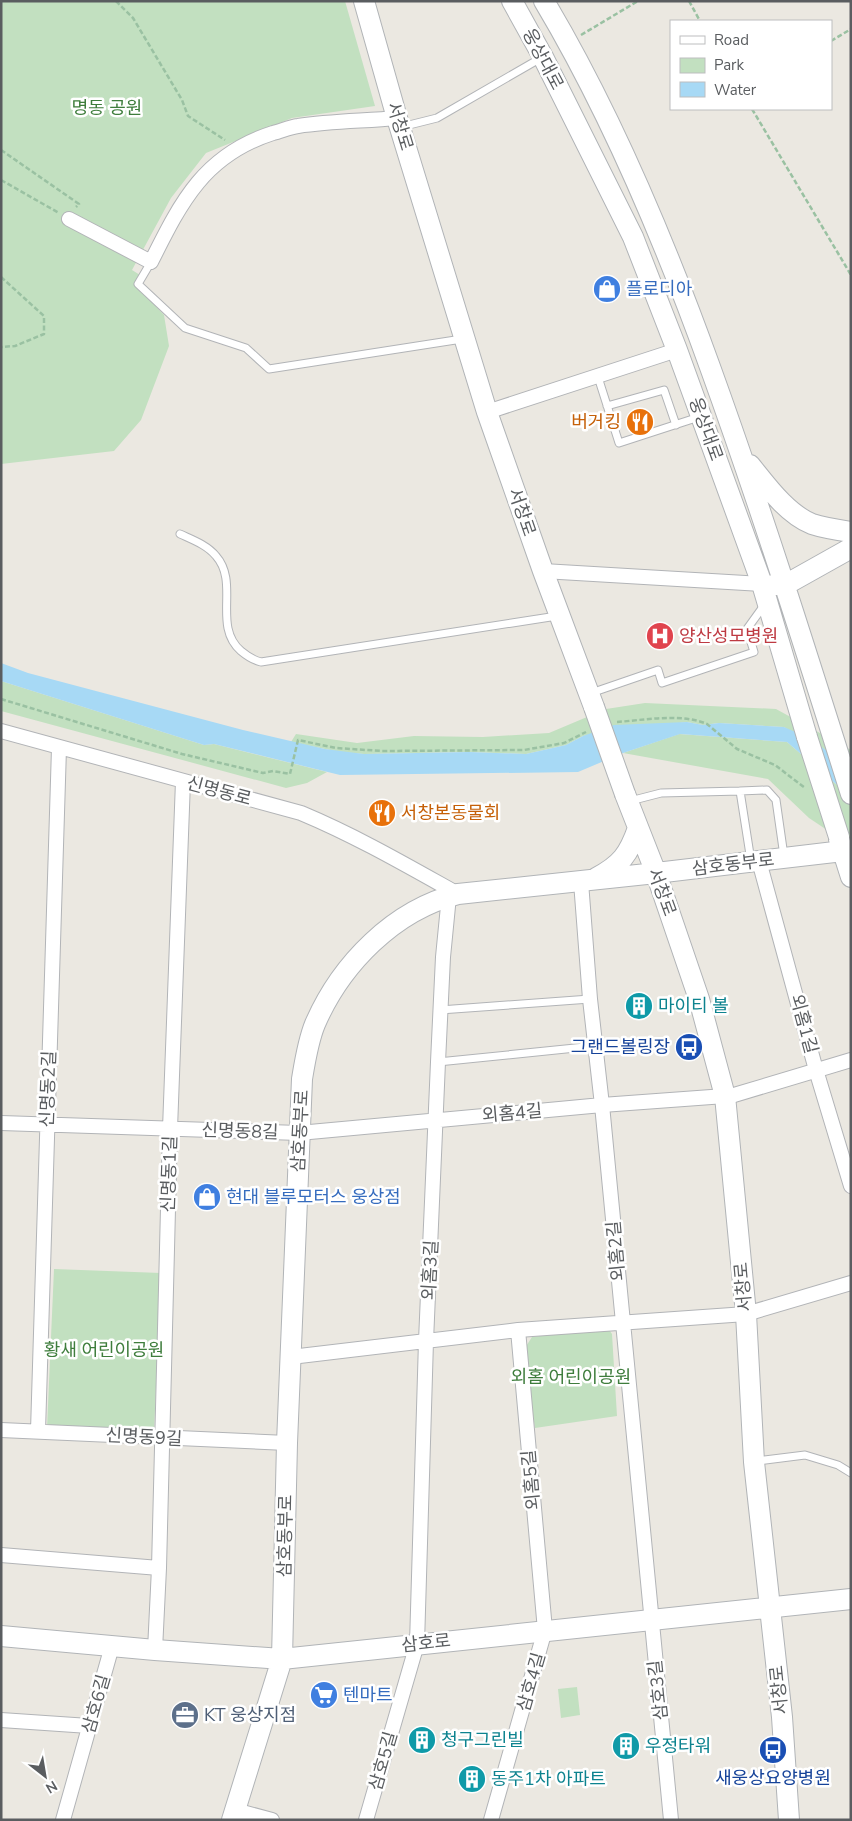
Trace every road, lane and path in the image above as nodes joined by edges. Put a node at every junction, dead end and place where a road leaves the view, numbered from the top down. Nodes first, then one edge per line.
1 (116, 1) edge
2 (364, 1) edge
3 (512, 1) edge
4 (544, 1) edge
5 (638, 1) edge
6 (688, 1) edge
7 (699, 20) edge
8 (851, 29) edge
9 (832, 41) edge
10 (568, 42) junction
11 (543, 57) junction
12 (753, 110) edge
13 (399, 123) junction
14 (238, 148) junction
15 (1, 150) edge
16 (1, 180) edge
17 (69, 219) junction
18 (151, 262) junction
19 (851, 275) edge
20 (1, 277) edge
21 (465, 338) junction
22 (1, 347) edge
23 (677, 350) junction
24 (598, 377) junction
25 (607, 406) junction
26 (487, 412) junction
27 (702, 416) junction
28 (676, 425) junction
29 (742, 456) junction
30 (851, 532) edge
31 (180, 534) dead end
32 (851, 548) edge
33 (543, 571) junction
34 (785, 585) junction
35 (764, 593) junction
36 (560, 616) junction
37 (1, 699) edge
38 (592, 700) junction
39 (615, 722) dead end
40 (1, 731) edge
41 (589, 731) dead end
42 (59, 748) junction
43 (183, 781) junction
44 (740, 791) junction
45 (812, 792) dead end
46 (851, 794) edge
47 (626, 798) junction
48 (638, 828) junction
49 (841, 844) junction
50 (784, 858) junction
51 (755, 861) junction
52 (656, 874) junction
53 (427, 876) junction
54 (851, 877) edge
55 (585, 881) junction
56 (453, 895) junction
57 (428, 904) junction
58 (590, 999) junction
59 (440, 1010) junction
60 (595, 1046) junction
61 (851, 1060) edge
62 (438, 1062) junction
63 (816, 1070) junction
64 (725, 1096) junction
65 (602, 1105) junction
66 (437, 1120) junction
67 (1, 1123) edge
68 (47, 1125) junction
69 (170, 1129) junction
70 (299, 1133) junction
71 (851, 1186) edge
72 (851, 1283) edge
73 (746, 1314) junction
74 (623, 1321) junction
75 (518, 1330) junction
76 (426, 1341) junction
77 (291, 1357) junction
78 (1, 1430) edge
79 (38, 1431) junction
80 (161, 1437) junction
81 (286, 1444) junction
82 (754, 1462) junction
83 (851, 1473) edge
84 (1, 1555) edge
85 (159, 1568) junction
86 (851, 1599) edge
87 (770, 1608) junction
88 (651, 1620) junction
89 (545, 1630) junction
90 (1, 1636) edge
91 (417, 1644) junction
92 (112, 1646) junction
93 (155, 1650) junction
94 (282, 1659) junction
95 (2, 1724) edge
96 (89, 1726) junction
97 (234, 1815) edge
98 (63, 1820) edge
99 (272, 1820) edge
100 (366, 1820) edge
101 (491, 1820) edge
102 (671, 1820) edge
103 (789, 1820) edge

1 - 14 path
2 - 13 street, 서창로
3 - 11 street, 웅상대로
4 - 10 street, 웅상대로
5 - 10 path
6 - 7 path
8 - 9 path
10 - 29 street, 웅상대로
11 - 13 lane
11 - 23 street, 웅상대로
12 - 19 path
13 - 14 street
13 - 21 street, 서창로
14 - 18 street
15 - 17 path
16 - 17 path
17 - 18 street
18 - 21 lane
20 - 22 path
21 - 26 street, 서창로
23 - 24 street
23 - 27 street, 웅상대로
24 - 25 lane
24 - 26 street
25 - 28 lane
25 - 28 lane
26 - 33 street, 서창로
27 - 28 lane
27 - 35 street, 웅상대로
29 - 30 street
29 - 34 street, 웅상대로
31 - 36 lane
32 - 34 street
33 - 35 street
33 - 36 street, 서창로
34 - 35 street
34 - 46 street, 웅상대로
35 - 38 lane
35 - 49 street, 웅상대로, bridge
36 - 38 street, 서창로
37 - 41 path
38 - 47 street, 서창로, bridge
39 - 45 path
40 - 42 street, 신명동로
42 - 43 street, 신명동로
42 - 68 street, 신명동2길
43 - 53 street, 신명동로
43 - 69 street, 신명동1길
44 - 47 lane
44 - 50 lane
44 - 51 lane
47 - 48 street, 서창로
48 - 52 street, 서창로
48 - 55 street
49 - 50 street, 삼호동부로
49 - 54 street, 웅상대로
50 - 51 street, 삼호동부로
51 - 52 street, 삼호동부로
51 - 63 street, 외홈1길
52 - 55 street, 삼호동부로
52 - 64 street, 서창로
53 - 56 street, 신명동로
53 - 57 street
55 - 56 street, 삼호동부로
55 - 58 street, 외홈2길
56 - 57 street, 삼호동부로
56 - 59 street, 외홈3길
57 - 70 street, 삼호동부로
58 - 59 lane
58 - 60 street, 외홈2길
59 - 62 street, 외홈3길
60 - 62 lane
60 - 65 street, 외홈2길
61 - 63 street, 외홈4길
62 - 66 street, 외홈3길
63 - 64 street, 외홈4길
63 - 71 street, 외홈1길
64 - 65 street, 외홈4길
64 - 73 street, 서창로
65 - 66 street, 외홈4길
65 - 74 street, 외홈2길
66 - 70 street, 외홈4길
66 - 76 street, 외홈3길
67 - 68 street, 신명동8길
68 - 69 street, 신명동8길
68 - 79 street, 신명동2길
69 - 70 street, 신명동8길
69 - 80 street, 신명동1길
70 - 77 street, 삼호동부로
72 - 73 street
73 - 74 street
73 - 82 street, 서창로
74 - 75 street
74 - 88 street, 외홈2길
75 - 76 street
75 - 89 street, 외홈5길
76 - 77 street
76 - 91 street, 외홈3길
77 - 81 street, 삼호동부로
78 - 79 street, 신명동9길
79 - 80 street, 신명동9길
80 - 81 street, 신명동9길
80 - 85 street, 신명동1길
81 - 94 street, 삼호동부로
82 - 83 lane
82 - 87 street, 서창로
84 - 85 street
85 - 93 street, 신명동1길
86 - 87 street, 삼호로
87 - 88 street, 삼호로
87 - 103 street, 서창로
88 - 89 street, 삼호로
88 - 102 street, 삼호3길
89 - 91 street, 삼호로
89 - 101 street, 삼호4길
90 - 92 street, 삼호로
91 - 94 street, 삼호로
91 - 100 street, 삼호5길
92 - 93 street, 삼호로
92 - 96 street, 삼호6길
93 - 94 street, 삼호로
94 - 97 street, 삼호동부로
95 - 96 street
96 - 98 street, 삼호6길
97 - 99 street

